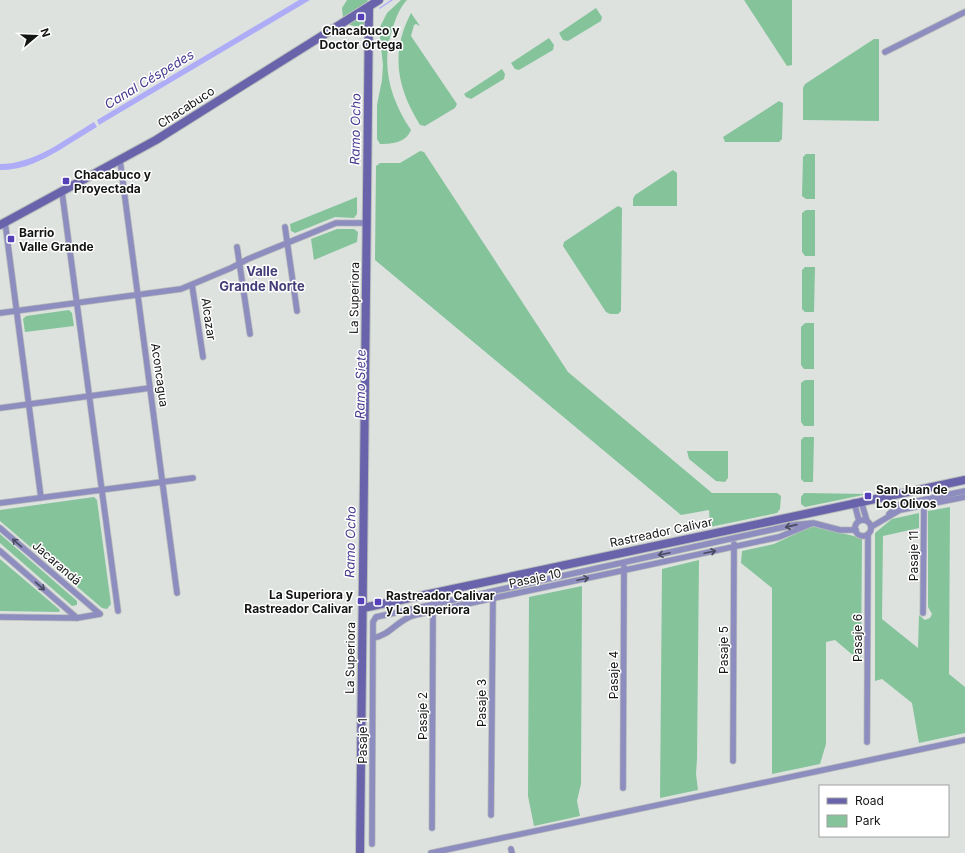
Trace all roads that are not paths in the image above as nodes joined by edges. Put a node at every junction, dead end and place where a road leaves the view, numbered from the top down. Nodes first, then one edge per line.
1 (379, 0) edge
2 (369, 7) junction
3 (965, 12) edge
4 (886, 52) dead end
5 (120, 160) junction
6 (62, 192) junction
7 (367, 223) junction
8 (2, 224) edge
9 (285, 228) dead end
10 (288, 243) junction
11 (237, 247) dead end
12 (240, 264) junction
13 (192, 284) junction
14 (138, 295) junction
15 (77, 303) junction
16 (17, 311) junction
17 (297, 311) dead end
18 (0, 313) edge
19 (250, 334) dead end
20 (203, 357) dead end
21 (150, 388) junction
22 (89, 396) junction
23 (29, 404) junction
24 (0, 408) edge
25 (193, 478) dead end
26 (965, 480) edge
27 (162, 482) junction
28 (101, 490) junction
29 (965, 491) edge
30 (965, 497) edge
31 (41, 498) junction
32 (858, 502) junction
33 (924, 502) junction
34 (0, 503) edge
35 (859, 521) junction
36 (867, 521) junction
37 (813, 523) junction
38 (871, 527) junction
39 (0, 528) edge
40 (856, 530) junction
41 (868, 534) junction
42 (734, 539) junction
43 (734, 547) junction
44 (0, 551) edge
45 (624, 562) junction
46 (624, 570) junction
47 (493, 591) junction
48 (177, 593) dead end
49 (493, 598) junction
50 (433, 604) junction
51 (363, 608) junction
52 (118, 611) dead end
53 (433, 611) junction
54 (923, 613) dead end
55 (0, 617) edge
56 (77, 618) junction
57 (373, 638) junction
58 (965, 740) edge
59 (867, 742) dead end
60 (733, 761) dead end
61 (623, 788) dead end
62 (491, 815) dead end
63 (432, 828) dead end
64 (372, 844) dead end
65 (360, 853) edge
66 (431, 853) edge

1 - 2 street, Chacabuco
2 - 5 street, Chacabuco
2 - 7 street, La Superiora
3 - 4 street
5 - 6 street, Chacabuco
5 - 14 street, Aconcagua
6 - 8 street, Chacabuco
6 - 15 street
7 - 10 street
7 - 51 street, La Superiora
8 - 16 street
9 - 10 street
10 - 12 street
10 - 17 street
11 - 12 street
12 - 13 street
12 - 19 street
13 - 14 street
13 - 20 street, Alcazar
14 - 15 street
14 - 21 street, Aconcagua
15 - 16 street
15 - 22 street
16 - 18 street
16 - 23 street
21 - 22 street
21 - 27 street, Aconcagua
22 - 23 street
22 - 28 street
23 - 24 street
23 - 31 street
25 - 27 street
26 - 32 street, Rastreador Calivar
27 - 28 street
27 - 48 street, Aconcagua
28 - 31 street
28 - 52 street
29 - 33 street
30 - 33 street
31 - 34 street
32 - 35 street
32 - 36 street
32 - 51 street, Rastreador Calivar
33 - 38 street
33 - 54 street, Pasaje 11
35 - 36 street
35 - 40 street
36 - 38 street
37 - 40 street, Pasaje 10
37 -> 42 street, Pasaje 10
37 - 43 street, Pasaje 10
38 - 41 street
56 -> 39 street, Jacarandá
40 - 41 street
41 - 59 street, Pasaje 6
42 - 43 street, Pasaje 5
42 -> 45 street, Pasaje 10
46 -> 43 street, Pasaje 10
43 - 60 street, Pasaje 5
44 -> 56 street
45 - 46 street, Pasaje 4
45 - 47 street, Pasaje 10
49 -> 46 street, Pasaje 10
46 - 61 street, Pasaje 4
47 - 49 street, Pasaje 3
47 - 50 street, Pasaje 10
49 - 53 street, Pasaje 10
49 - 62 street, Pasaje 3
50 - 53 street, Pasaje 2
50 - 57 street, Pasaje 10
51 - 65 street, La Superiora
53 - 57 street, Pasaje 10
53 - 63 street, Pasaje 2
55 - 56 street
57 - 64 street, Pasaje 1
58 - 66 street

